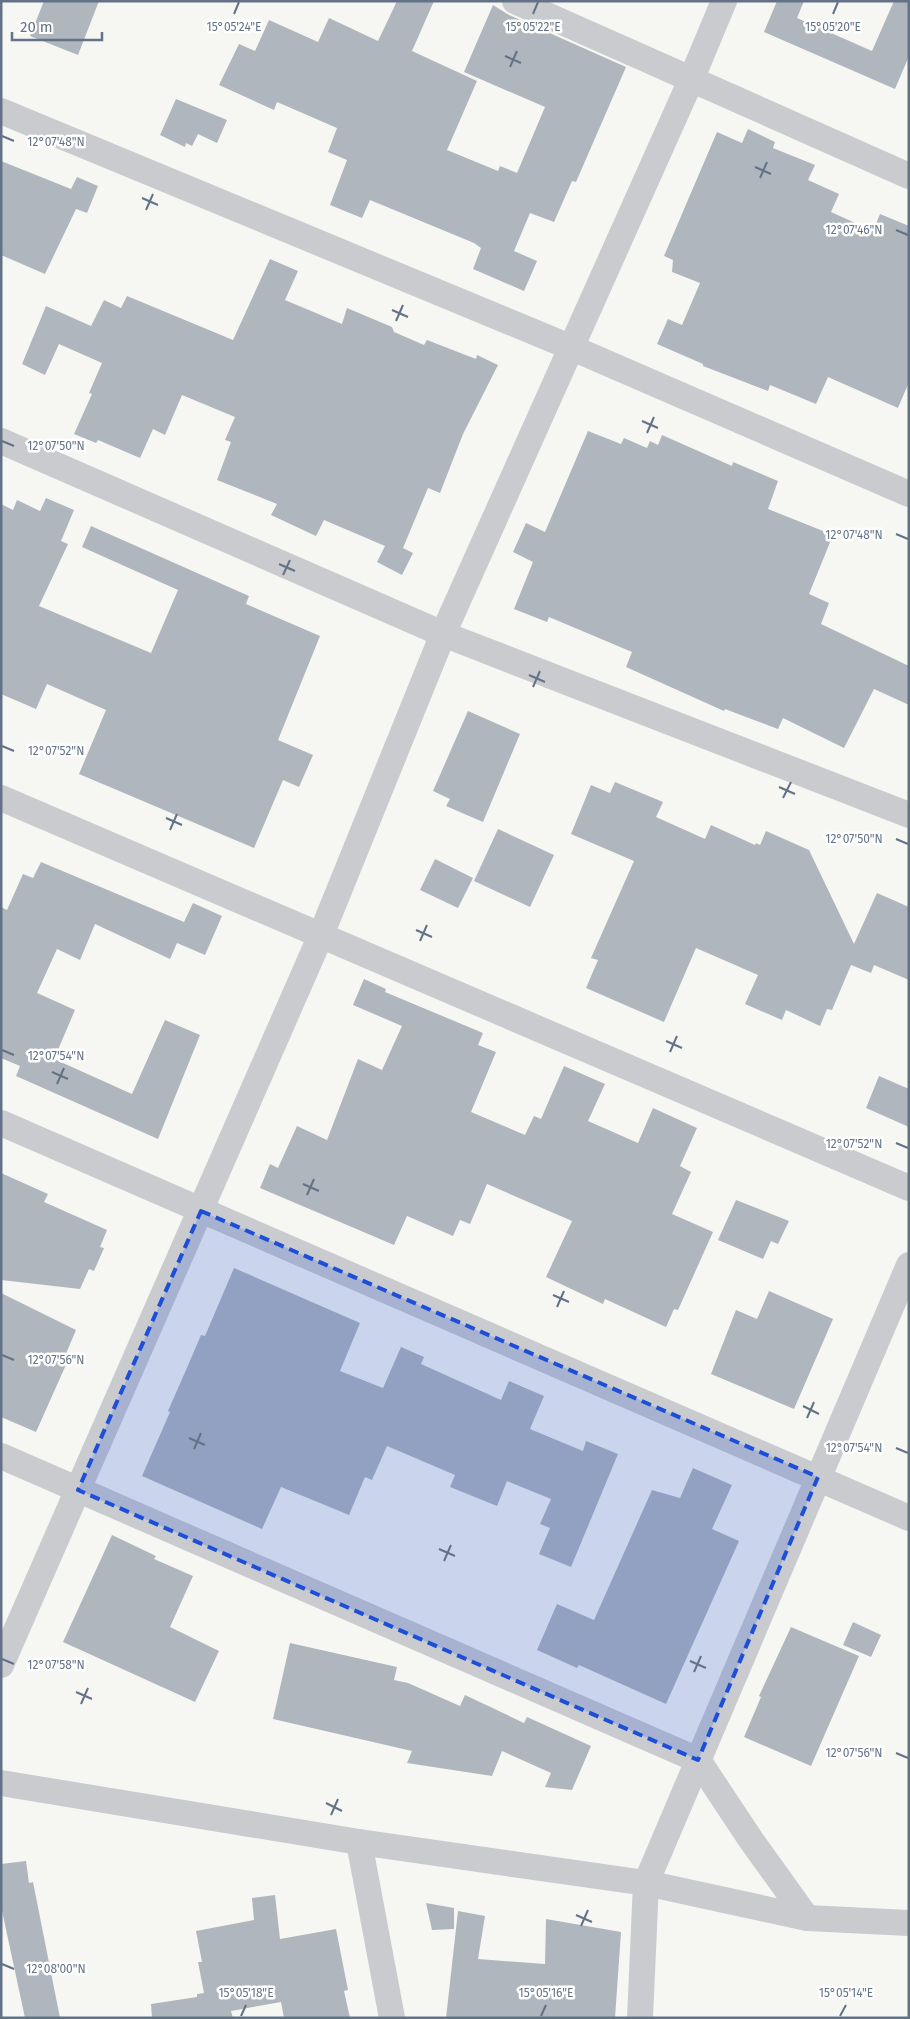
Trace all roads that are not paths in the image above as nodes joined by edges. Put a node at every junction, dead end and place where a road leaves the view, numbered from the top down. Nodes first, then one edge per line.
1 (515, 1) edge
2 (724, 1) edge
3 (691, 80) junction
4 (1, 111) edge
5 (909, 176) edge
6 (570, 347) junction
7 (1, 441) edge
8 (909, 494) edge
9 (442, 634) junction
10 (1, 798) edge
11 (909, 815) edge
12 (321, 935) junction
13 (1, 1123) edge
14 (909, 1188) edge
15 (201, 1211) junction
16 (909, 1265) edge
17 (1, 1456) edge
18 (818, 1478) junction
19 (78, 1490) junction
20 (909, 1499) edge
21 (880, 1505) junction
22 (909, 1518) edge
23 (1, 1665) edge
24 (698, 1760) junction
25 (1, 1783) edge
26 (359, 1842) junction
27 (646, 1883) junction
28 (807, 1918) junction
29 (909, 1923) edge
30 (392, 2018) edge
31 (640, 2018) edge

1 - 3 street
2 - 3 street
3 - 5 street
3 - 6 street
4 - 6 street
6 - 8 street
6 - 9 street
7 - 9 street
9 - 11 street
9 - 12 street
10 - 12 street
12 - 14 street
12 - 15 street
13 - 15 street
15 - 18 street
15 - 19 street
16 - 18 street
17 - 19 street
18 - 21 street
18 - 24 street
19 - 23 street
19 - 24 street
20 - 21 street
21 - 22 street
24 - 27 street
24 - 28 street
25 - 26 street
26 - 27 street
26 - 30 street
27 - 28 street
27 - 31 street
28 - 29 street

